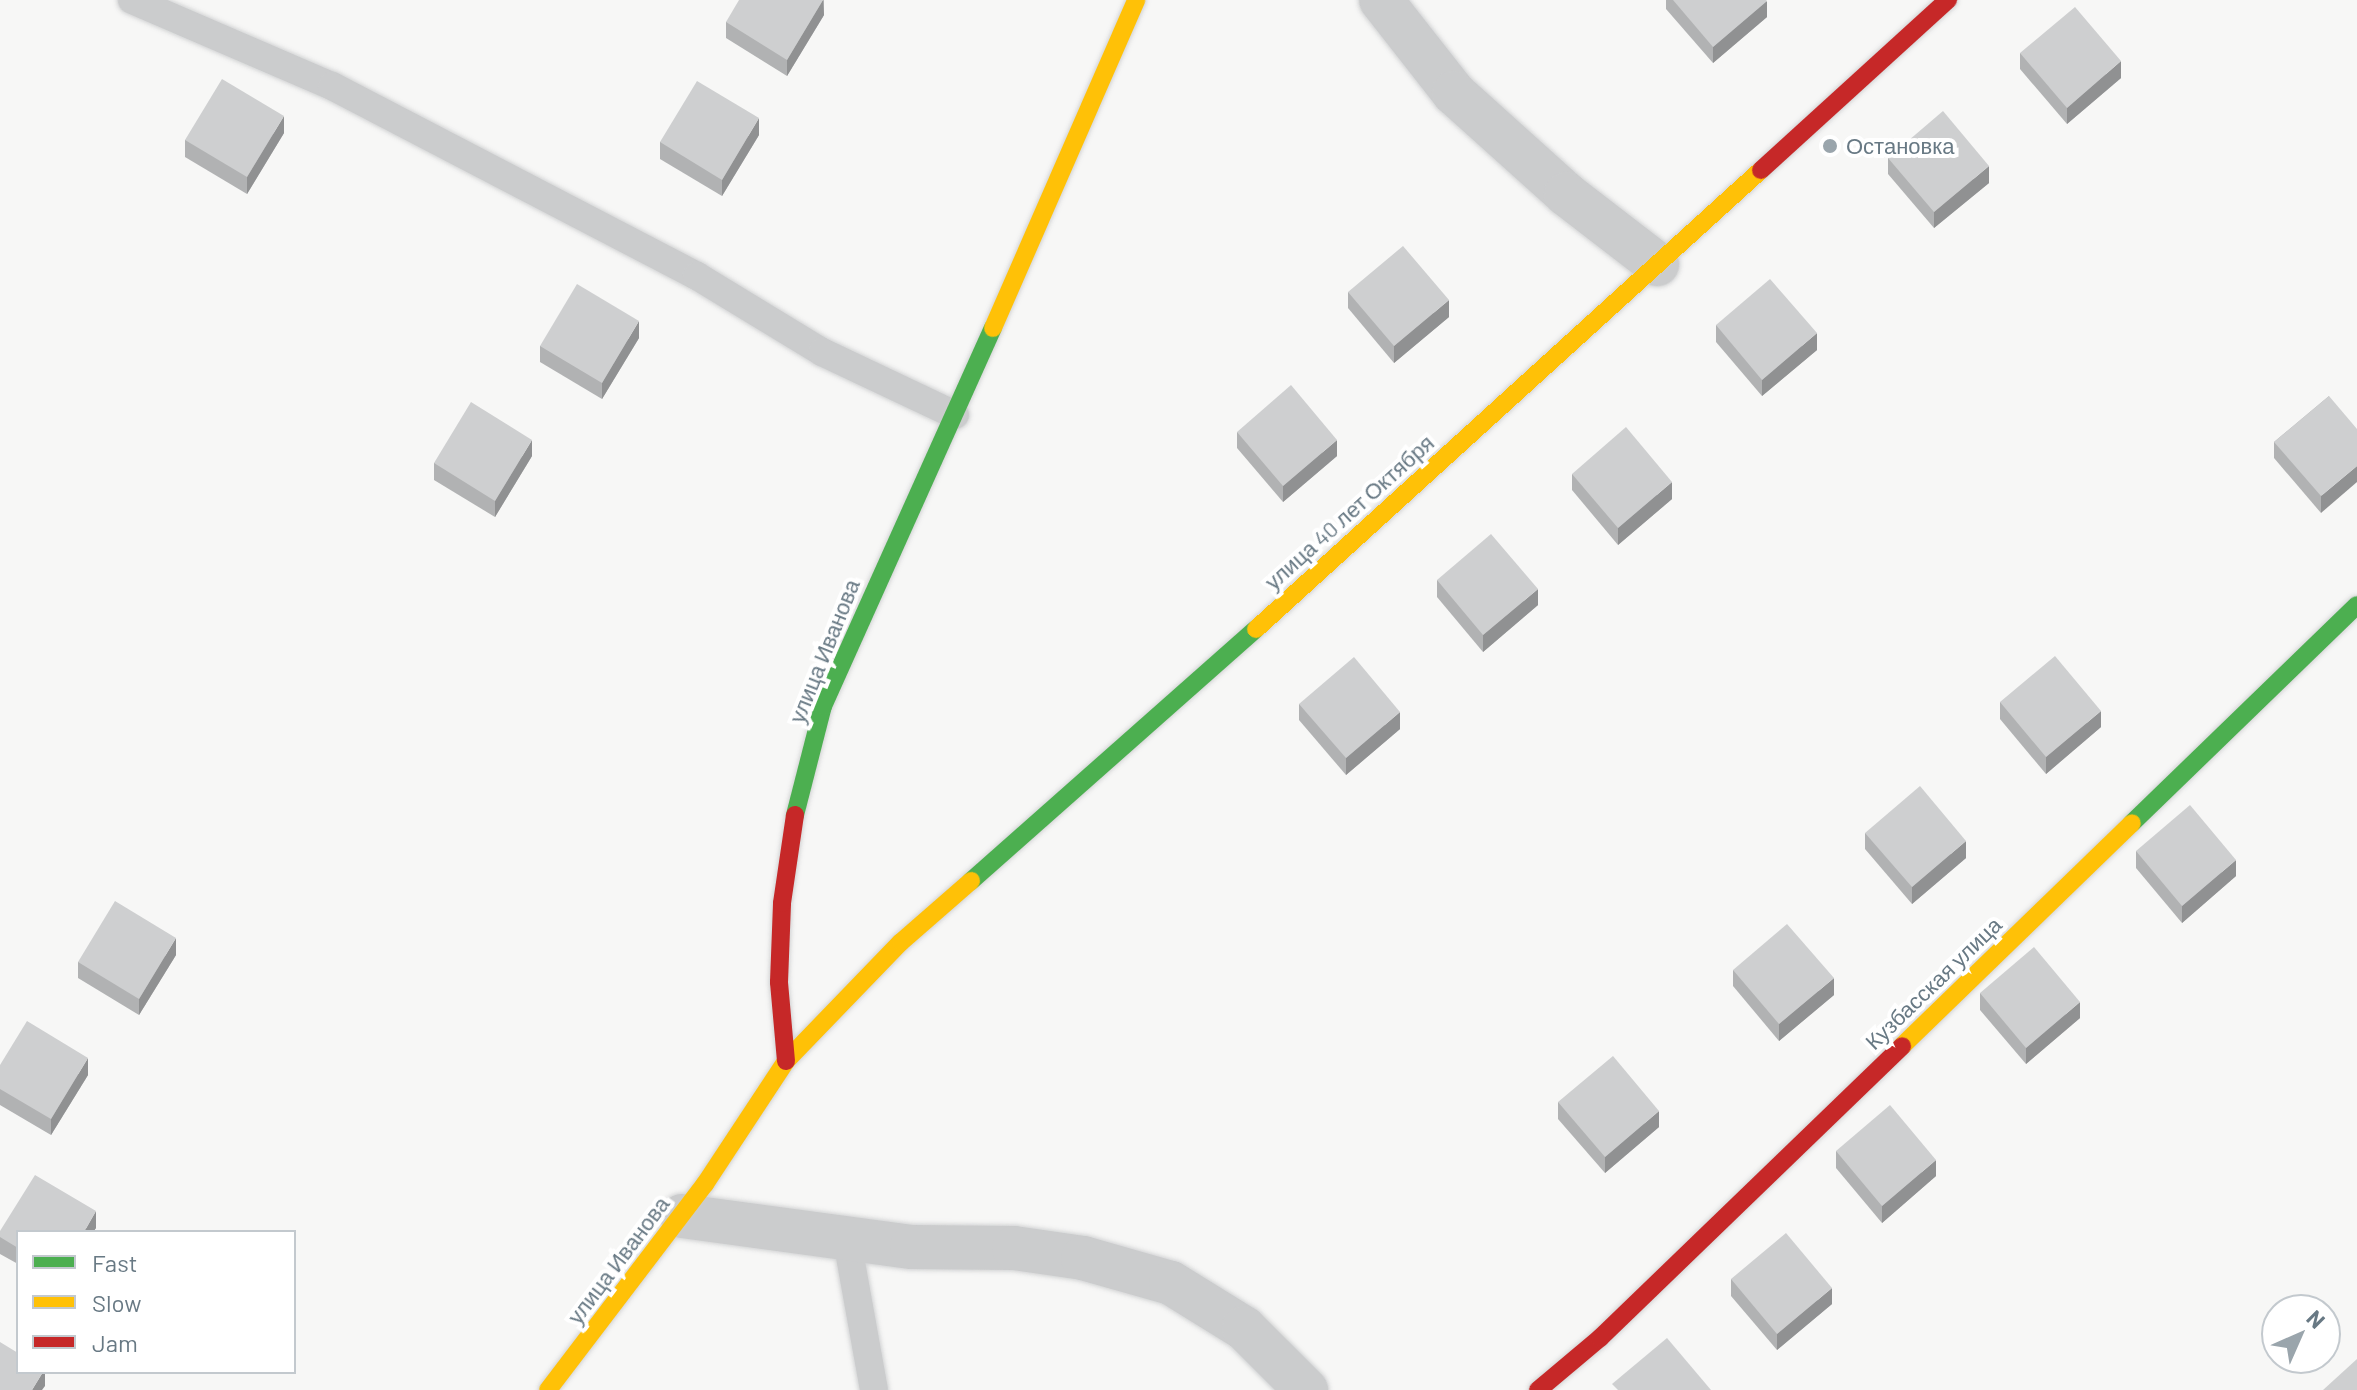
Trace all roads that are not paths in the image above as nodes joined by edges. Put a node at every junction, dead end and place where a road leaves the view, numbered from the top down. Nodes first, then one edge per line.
1 (132, 0) edge
2 (1136, 0) edge
3 (1381, 0) edge
4 (1948, 0) edge
5 (1657, 264) junction
6 (955, 415) junction
7 (2357, 605) edge
8 (786, 1061) junction
9 (682, 1216) junction
10 (847, 1240) junction
11 (548, 1390) edge
12 (874, 1390) edge
13 (1306, 1390) edge
14 (1538, 1390) edge

1 - 6 lane
2 - 6 street, улица Иванова
3 - 5 street
4 - 5 street, улица 40 лет Октября
5 - 8 street, улица 40 лет Октября
6 - 8 street, улица Иванова
7 - 14 street, Кузбасская улица
8 - 9 street, улица Иванова
9 - 10 street
9 - 11 street, улица Иванова
10 - 12 lane
10 - 13 street

